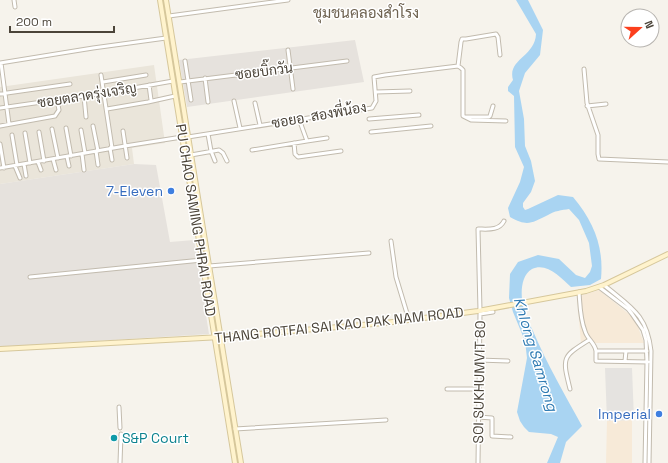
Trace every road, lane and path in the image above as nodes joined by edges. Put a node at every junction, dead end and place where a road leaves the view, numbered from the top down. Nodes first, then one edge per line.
1 (14, 0) edge
2 (160, 0) edge
3 (166, 0) edge
4 (288, 0) edge
5 (15, 7) dead end
6 (169, 16) junction
7 (173, 37) junction
8 (166, 38) junction
9 (288, 50) dead end
10 (500, 55) dead end
11 (185, 61) dead end
12 (347, 61) dead end
13 (0, 63) edge
14 (458, 66) junction
15 (291, 68) junction
16 (584, 69) dead end
17 (101, 75) dead end
18 (146, 75) dead end
19 (205, 78) junction
20 (173, 81) junction
21 (188, 81) junction
22 (103, 82) junction
23 (180, 82) junction
24 (70, 84) dead end
25 (149, 85) junction
26 (293, 89) dead end
27 (410, 91) dead end
28 (376, 92) junction
29 (5, 93) junction
30 (104, 93) junction
31 (0, 94) edge
32 (84, 96) junction
33 (175, 96) junction
34 (58, 100) junction
35 (151, 100) junction
36 (190, 100) dead end
37 (234, 101) dead end
38 (208, 102) dead end
39 (255, 103) dead end
40 (606, 104) dead end
41 (493, 106) dead end
42 (587, 106) junction
43 (6, 107) junction
44 (0, 108) edge
45 (107, 109) junction
46 (419, 115) dead end
47 (86, 117) dead end
48 (465, 117) junction
49 (299, 119) junction
50 (369, 119) dead end
51 (506, 121) dead end
52 (9, 124) junction
53 (260, 125) junction
54 (0, 126) edge
55 (94, 126) dead end
56 (431, 126) dead end
57 (66, 128) dead end
58 (240, 128) junction
59 (52, 129) dead end
60 (81, 130) dead end
61 (122, 131) dead end
62 (39, 132) dead end
63 (371, 132) dead end
64 (25, 133) dead end
65 (208, 134) junction
66 (12, 135) dead end
67 (182, 137) junction
68 (188, 137) junction
69 (327, 138) dead end
70 (307, 141) junction
71 (294, 143) junction
72 (0, 144) edge
73 (125, 146) junction
74 (111, 148) junction
75 (252, 150) dead end
76 (97, 151) junction
77 (210, 151) junction
78 (341, 151) dead end
79 (83, 154) junction
80 (191, 155) junction
81 (69, 156) junction
82 (58, 158) junction
83 (127, 158) dead end
84 (53, 159) junction
85 (112, 160) dead end
86 (44, 161) junction
87 (215, 161) dead end
88 (227, 161) dead end
89 (38, 162) junction
90 (668, 162) edge
91 (30, 163) junction
92 (24, 164) junction
93 (16, 165) junction
94 (98, 165) dead end
95 (69, 166) dead end
96 (2, 168) edge
97 (41, 170) dead end
98 (56, 170) dead end
99 (84, 170) dead end
100 (26, 176) dead end
101 (20, 178) dead end
102 (201, 215) junction
103 (195, 216) junction
104 (504, 221) dead end
105 (391, 241) dead end
106 (369, 254) dead end
107 (668, 254) edge
108 (202, 260) junction
109 (209, 266) junction
110 (30, 277) dead end
111 (604, 285) junction
112 (599, 287) junction
113 (579, 292) junction
114 (627, 306) junction
115 (480, 312) junction
116 (493, 312) dead end
117 (408, 320) junction
118 (645, 329) junction
119 (221, 337) junction
120 (214, 338) junction
121 (589, 340) junction
122 (0, 349) edge
123 (596, 351) junction
124 (626, 351) junction
125 (646, 351) junction
126 (478, 360) junction
127 (508, 361) dead end
128 (625, 361) junction
129 (648, 362) junction
130 (447, 389) dead end
131 (478, 389) junction
132 (570, 389) dead end
133 (119, 407) dead end
134 (478, 417) junction
135 (386, 420) dead end
136 (120, 428) dead end
137 (236, 429) junction
138 (120, 434) dead end
139 (510, 437) dead end
140 (120, 463) edge
141 (235, 463) edge
142 (241, 463) edge
143 (478, 463) edge
144 (645, 463) edge
145 (648, 463) edge

1 - 5 street
2 - 8 main road, PU CHAO SAMING PHRAI ROAD
3 - 6 main road, PU CHAO SAMING PHRAI ROAD
4 - 6 street
6 - 7 main road, PU CHAO SAMING PHRAI ROAD
7 - 8 street
7 - 23 main road, PU CHAO SAMING PHRAI ROAD
8 - 13 street
8 - 20 main road, PU CHAO SAMING PHRAI ROAD
9 - 15 street
10 - 14 street
11 - 21 street
12 - 15 street, ซอยบิ๊กวัน
13 - 29 street
14 - 28 street, ซอยอ. สองพี่น้อง
14 - 48 street
15 - 19 street, ซอยบิ๊กวัน
15 - 26 street
16 - 42 street
17 - 22 street
18 - 22 street
19 - 21 street, ซอยบิ๊กวัน
19 - 38 street
20 - 25 street, ซอยตลาดรุ่งเจริญ
20 - 33 main road, PU CHAO SAMING PHRAI ROAD
21 - 23 street, ซอยบิ๊กวัน
21 - 36 street
22 - 30 street
23 - 68 main road, PU CHAO SAMING PHRAI ROAD
24 - 29 street
25 - 30 street, ซอยตลาดรุ่งเจริญ
25 - 35 street
27 - 28 street
28 - 49 street, ซอยอ. สองพี่น้อง
29 - 31 street
29 - 43 street
30 - 32 street, ซอยตลาดรุ่งเจริญ
30 - 45 street
32 - 34 street, ซอยตลาดรุ่งเจริญ
32 - 47 street
33 - 35 street, ซอยตลาดรุ่งเจริญ
33 - 67 main road, PU CHAO SAMING PHRAI ROAD
34 - 43 street, ซอยตลาดรุ่งเจริญ
34 - 52 street
35 - 45 street, ซอยตลาดรุ่งเจริญ
37 - 58 street
39 - 53 street
40 - 42 street
41 - 48 street
42 - 90 street
43 - 44 street, ซอยตลาดรุ่งเจริญ
43 - 52 street
45 - 74 street
46 - 50 street
48 - 51 street
49 - 53 street, ซอยอ. สองพี่น้อง
49 - 70 street
52 - 54 street
53 - 58 street, ซอยอ. สองพี่น้อง
55 - 76 street
56 - 63 street
57 - 81 street
58 - 65 street, ซอยอ. สองพี่น้อง
59 - 82 street
60 - 79 street
61 - 73 street
62 - 86 street
64 - 91 street
65 - 68 street, ซอยอ. สองพี่น้อง
65 - 77 street
66 - 93 street
67 - 68 main road
67 - 73 street
67 - 103 main road, PU CHAO SAMING PHRAI ROAD
68 - 80 main road, PU CHAO SAMING PHRAI ROAD
69 - 70 street
70 - 71 street
71 - 75 street
71 - 78 street
72 - 96 street
73 - 74 street
73 - 83 street
74 - 76 street
74 - 85 street
76 - 79 street
76 - 94 street
77 - 80 street
77 - 87 street
77 - 88 street
79 - 81 street
79 - 99 street
80 - 102 main road, PU CHAO SAMING PHRAI ROAD
81 - 82 street
81 - 95 street
82 - 84 street
84 - 86 street
84 - 98 street
86 - 89 street
89 - 91 street
89 - 97 street
91 - 92 street
92 - 93 street
92 - 100 street
93 - 96 street
93 - 101 street
102 - 103 street
102 - 109 main road, PU CHAO SAMING PHRAI ROAD
103 - 108 main road, PU CHAO SAMING PHRAI ROAD
104 - 115 street
105 - 117 street
106 - 109 street
107 - 111 main road, THANG ROTFAI SAI KAO PAK NAM ROAD
108 - 110 street
108 - 120 main road, PU CHAO SAMING PHRAI ROAD
109 - 119 main road, PU CHAO SAMING PHRAI ROAD
111 - 112 main road, THANG ROTFAI SAI KAO PAK NAM ROAD
111 - 114 street
112 - 113 main road, THANG ROTFAI SAI KAO PAK NAM ROAD
112 - 114 street
113 - 115 main road, THANG ROTFAI SAI KAO PAK NAM ROAD
113 - 121 street
114 - 118 street
115 - 116 street, SOI SUKHUMVIT 80
115 - 117 main road, THANG ROTFAI SAI KAO PAK NAM ROAD
115 - 126 street, SOI SUKHUMVIT 80
117 - 119 main road, THANG ROTFAI SAI KAO PAK NAM ROAD
118 - 125 street
118 - 129 street
119 - 120 main road, THANG ROTFAI SAI KAO PAK NAM ROAD
119 - 137 main road, PU CHAO SAMING PHRAI ROAD
120 - 122 main road, THANG ROTFAI SAI KAO PAK NAM ROAD
120 - 141 main road, PU CHAO SAMING PHRAI ROAD
121 - 123 street
121 - 132 street
123 - 124 street
123 - 128 street
124 - 125 street
124 - 128 street
125 - 129 street
126 - 127 street
126 - 131 street, SOI SUKHUMVIT 80
128 - 129 street
129 - 144 street
129 - 145 street
130 - 131 street
131 - 134 street, SOI SUKHUMVIT 80
133 - 136 street
134 - 139 street
134 - 143 street, SOI SUKHUMVIT 80
135 - 137 street
137 - 142 main road, PU CHAO SAMING PHRAI ROAD
138 - 140 street

